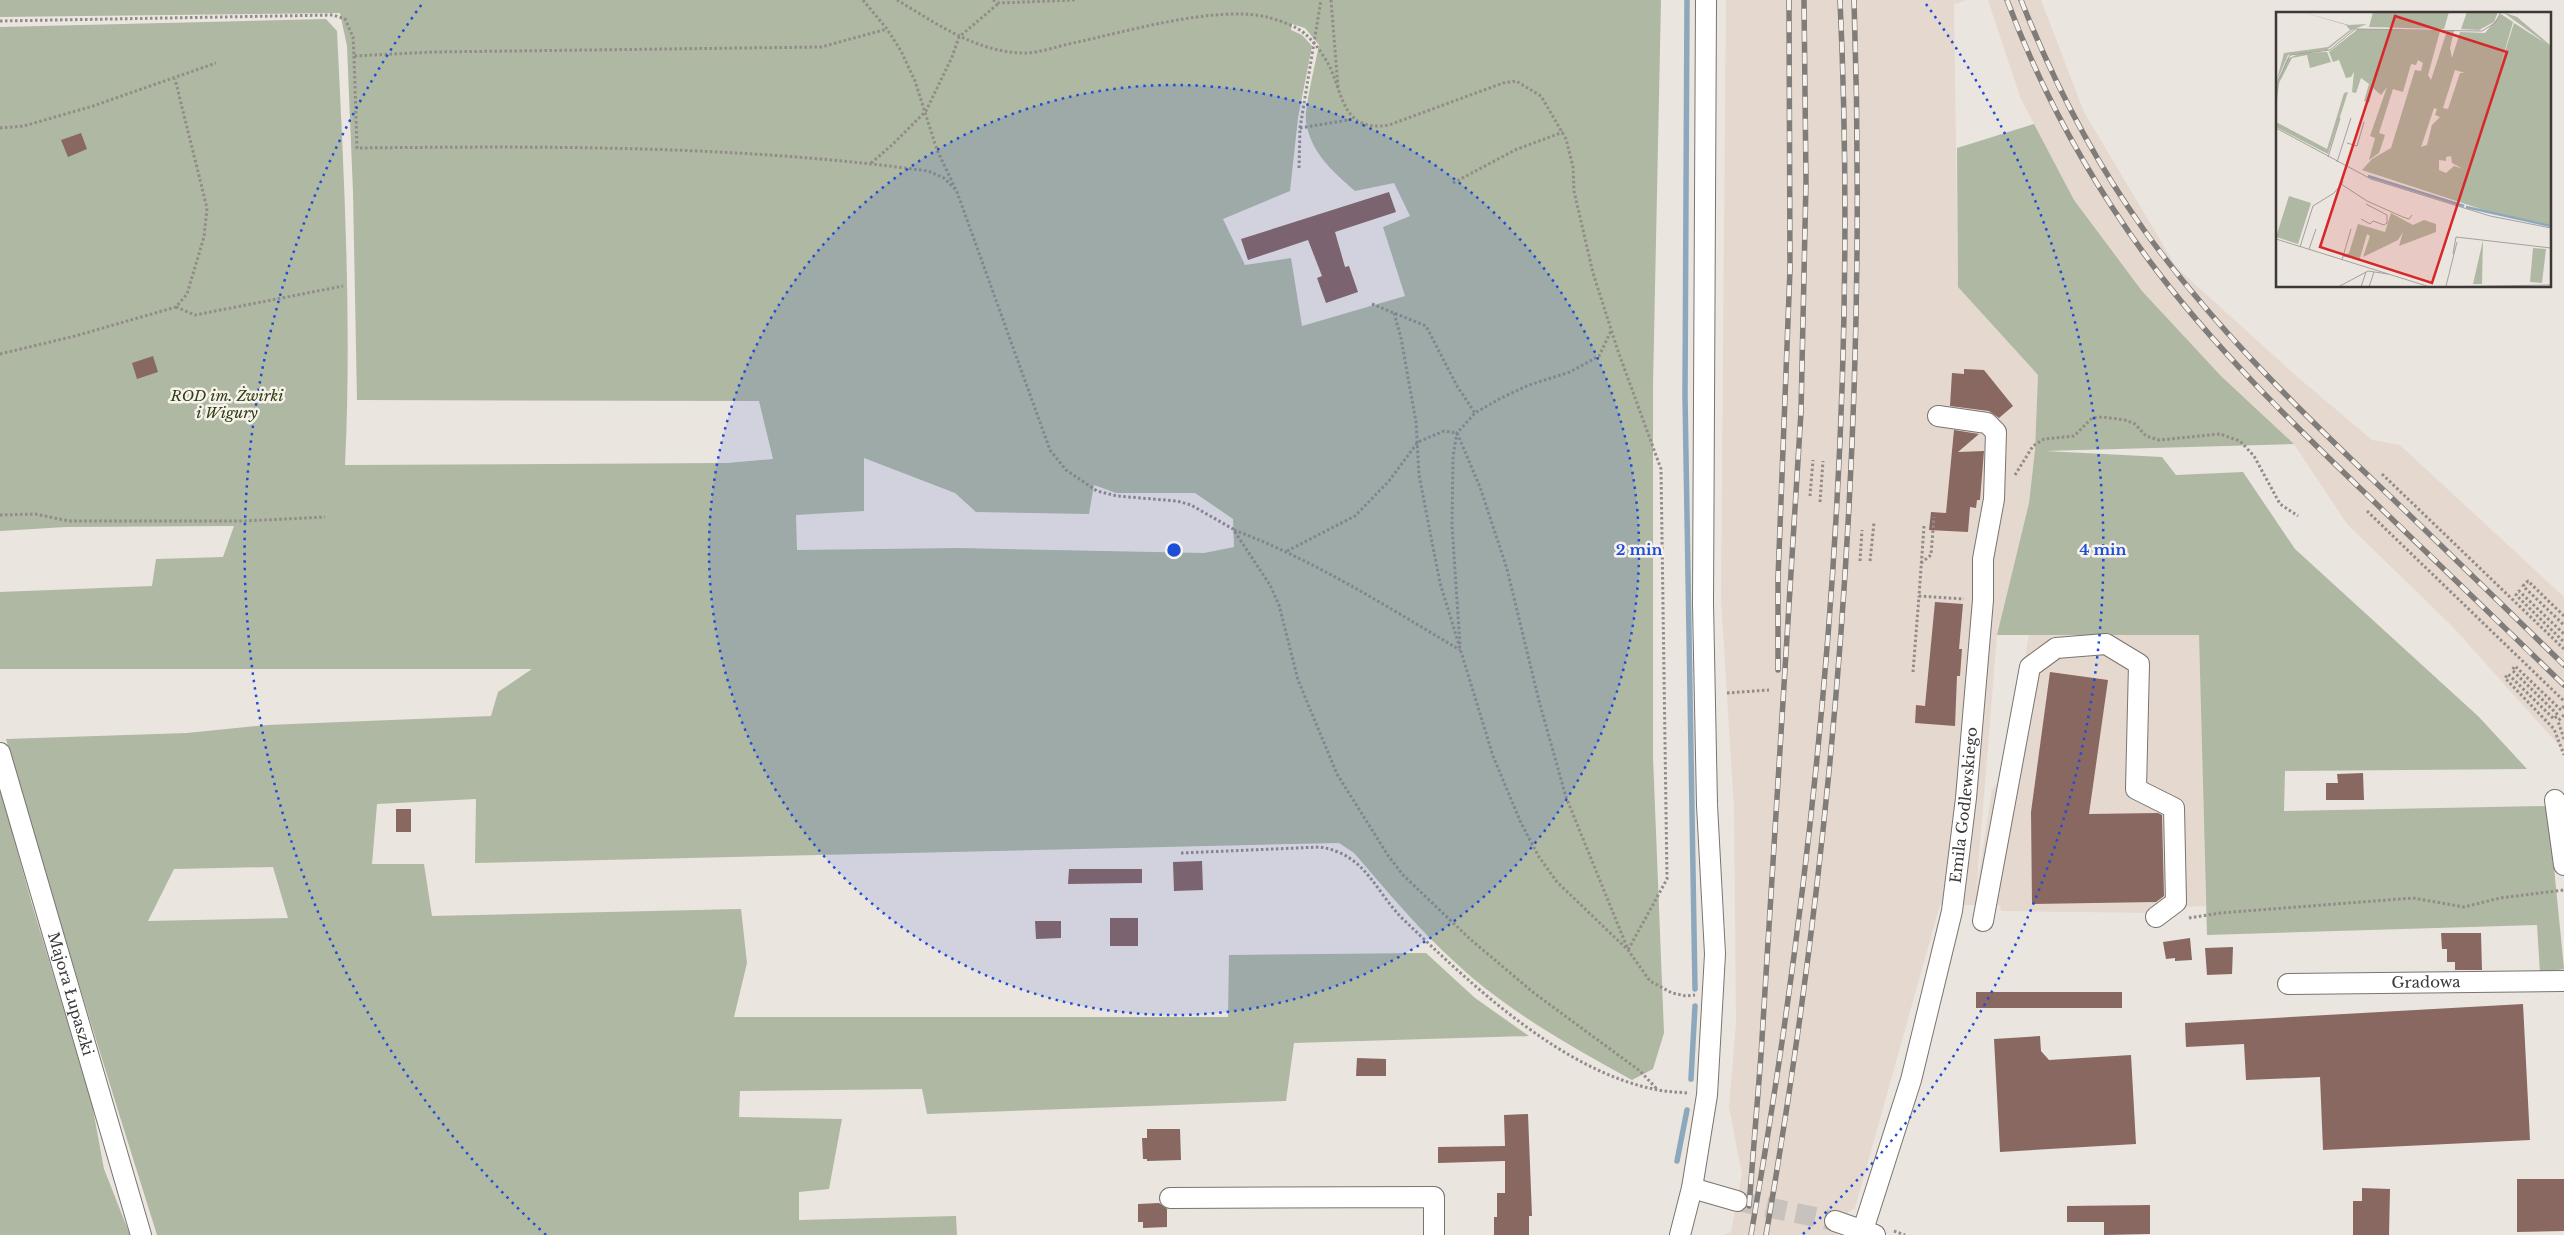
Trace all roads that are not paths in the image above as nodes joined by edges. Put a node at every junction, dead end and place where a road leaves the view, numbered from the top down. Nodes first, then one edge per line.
1 (1706, 0) edge
2 (1938, 416) dead end
3 (0, 753) edge
4 (2555, 800) dead end
5 (2564, 865) edge
6 (2156, 917) dead end
7 (1983, 922) dead end
8 (1952, 964) dead end
9 (2564, 981) edge
10 (1936, 982) junction
11 (2288, 984) dead end
12 (1692, 1188) junction
13 (1170, 1198) dead end
14 (1737, 1202) tunnel mouth
15 (1835, 1221) tunnel mouth
16 (1869, 1233) edge
17 (141, 1235) edge
18 (1434, 1235) edge
19 (1680, 1235) edge

1 - 12 street
2 - 10 street, Emila Godlewskiego
3 - 17 street, Majora Łupaszki
4 - 5 street
6 - 7 street
8 - 10 street
9 - 11 street, Gradowa
10 - 16 street, Emila Godlewskiego
12 - 14 street
12 - 19 street
13 - 18 street
15 - 16 street, Emila Godlewskiego

